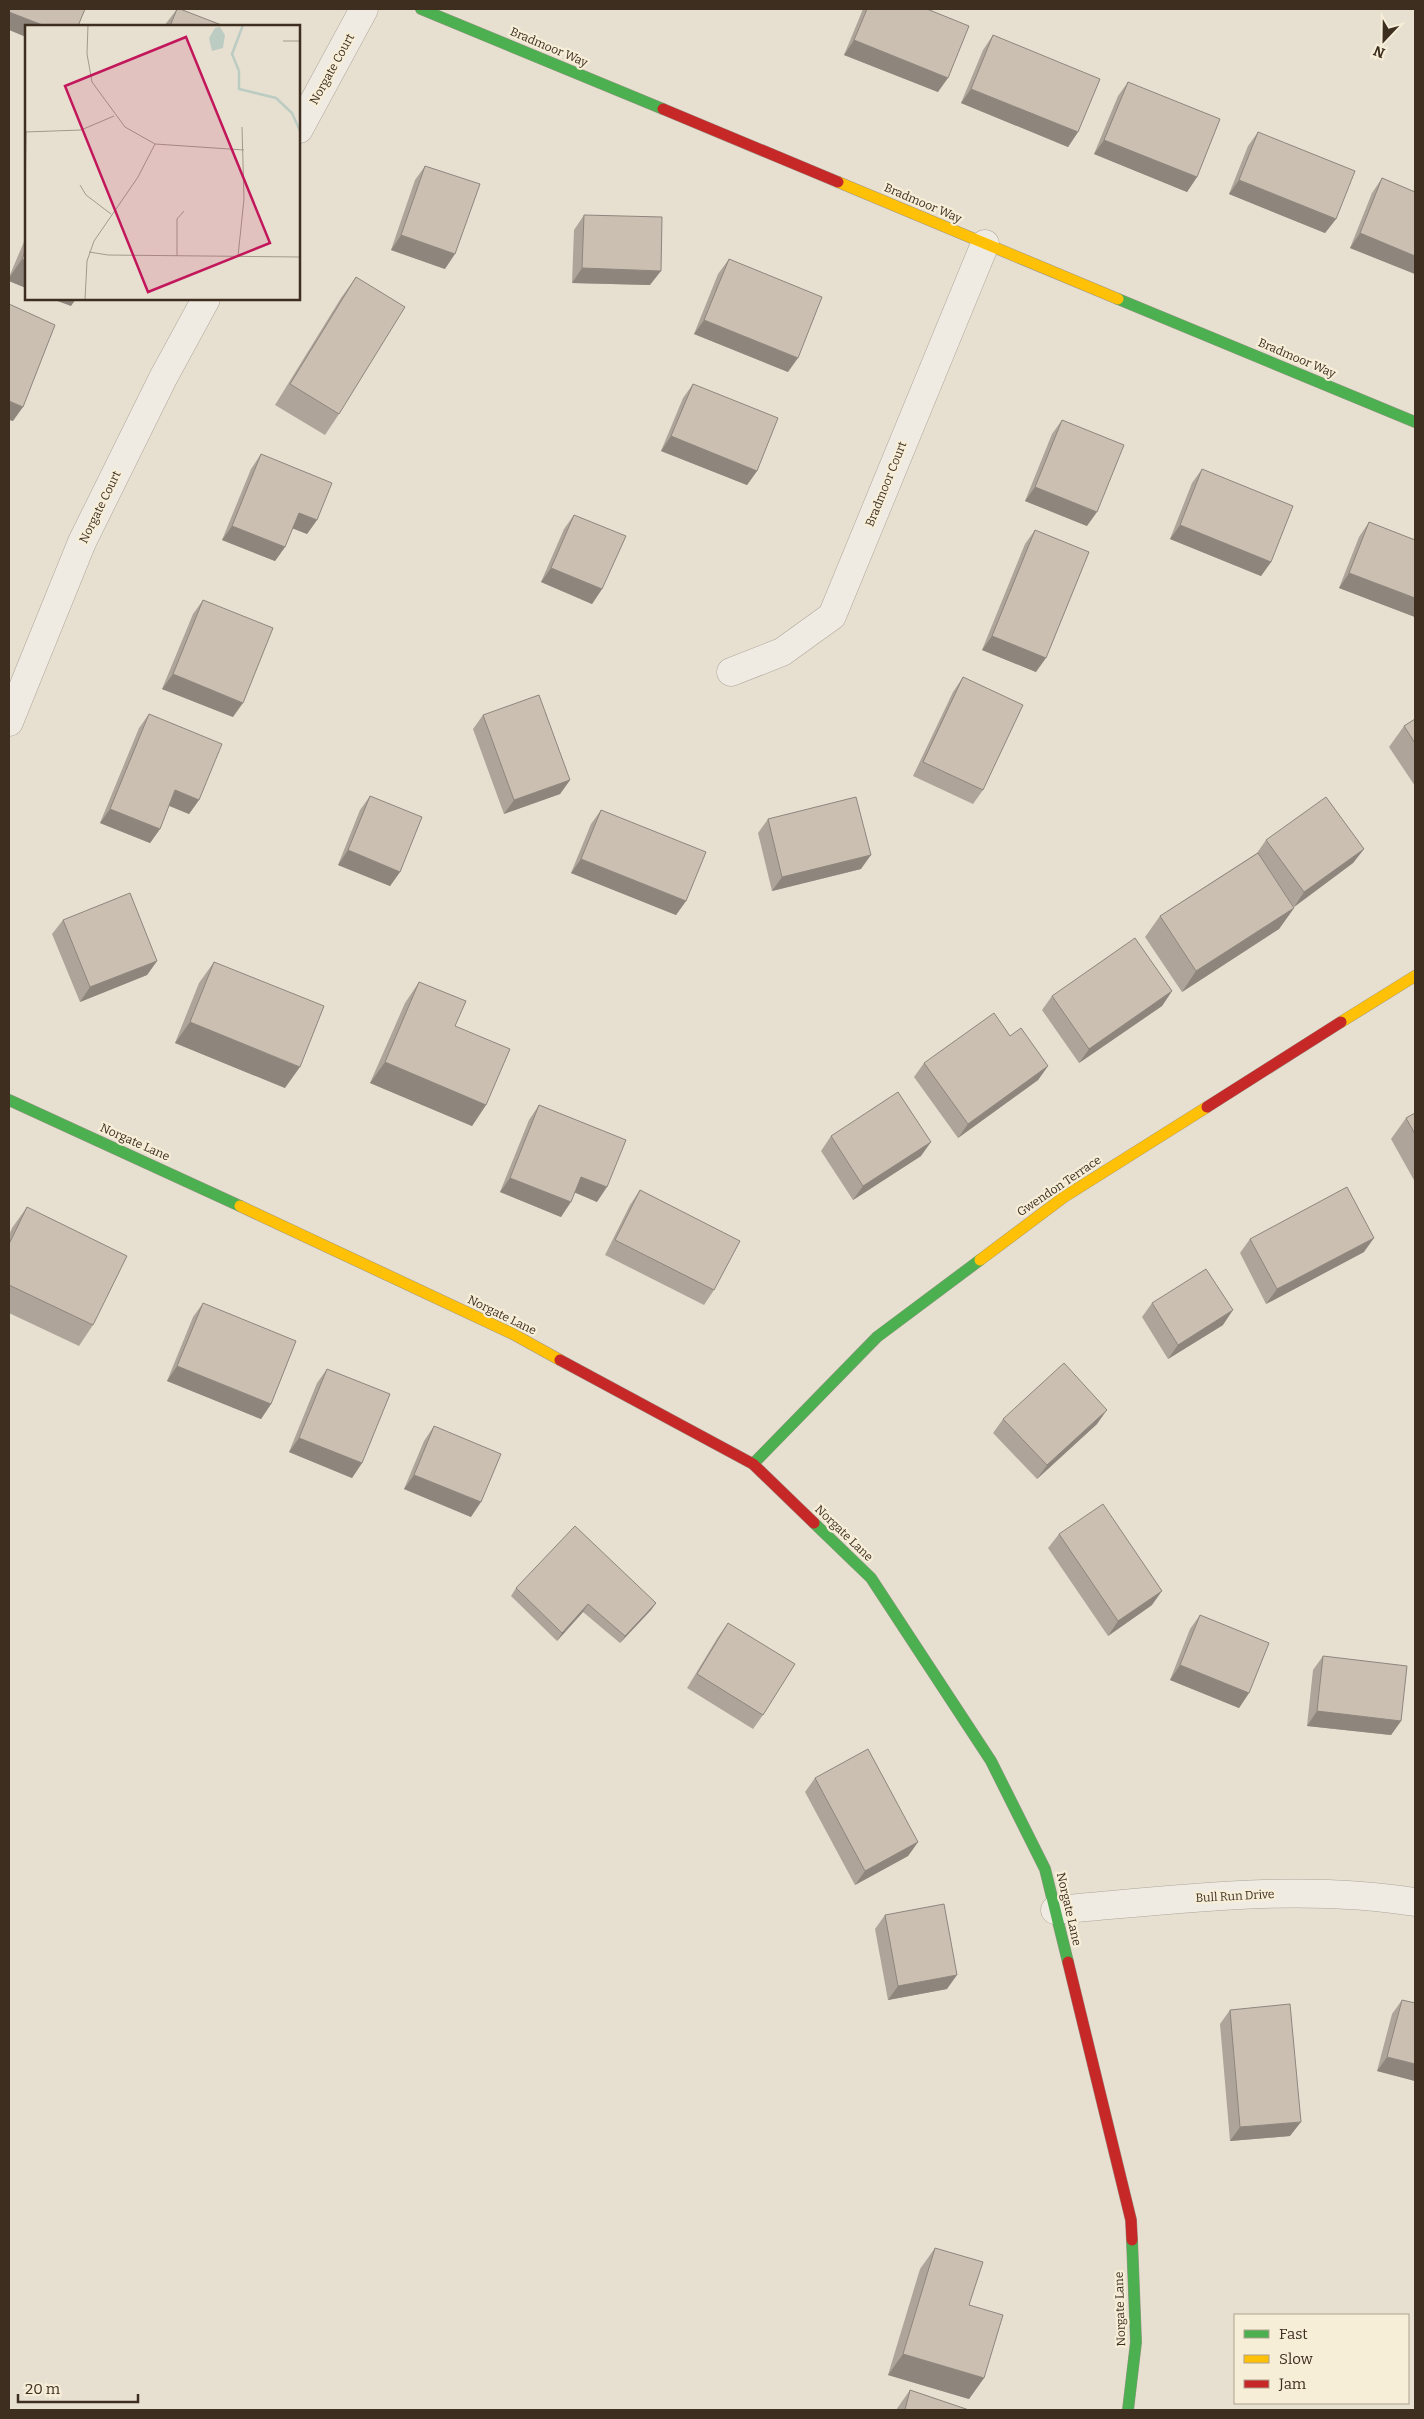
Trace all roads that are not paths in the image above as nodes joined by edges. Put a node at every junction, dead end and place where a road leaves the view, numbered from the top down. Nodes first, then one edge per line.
1 (364, 9) edge
2 (421, 9) edge
3 (300, 127) edge
4 (985, 244) junction
5 (205, 300) edge
6 (1415, 422) edge
7 (731, 672) dead end
8 (9, 722) edge
9 (1415, 976) edge
10 (9, 1100) edge
11 (753, 1464) junction
12 (1415, 1902) edge
13 (1054, 1910) junction
14 (1128, 2410) edge

1 - 3 street, Norgate Court
2 - 4 street, Bradmoor Way
4 - 6 street, Bradmoor Way
4 - 7 street, Bradmoor Court
5 - 8 street, Norgate Court
9 - 11 street, Gwendon Terrace
10 - 11 street, Norgate Lane
11 - 13 street, Norgate Lane
12 - 13 street, Bull Run Drive
13 - 14 street, Norgate Lane

